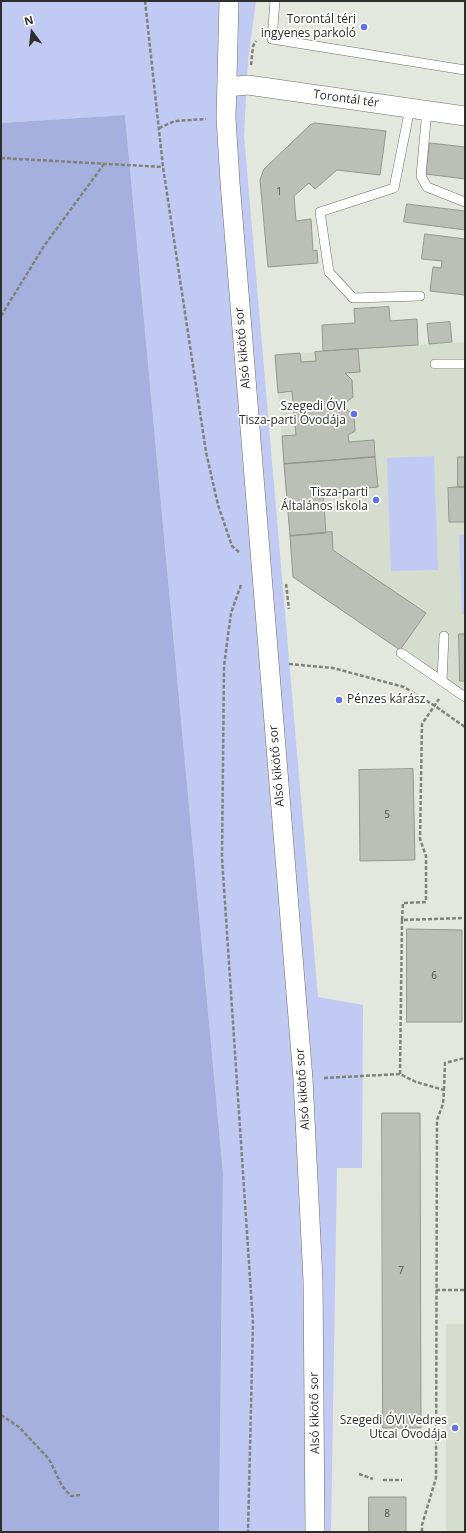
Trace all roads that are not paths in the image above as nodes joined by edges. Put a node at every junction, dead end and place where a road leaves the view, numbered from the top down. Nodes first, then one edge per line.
1 (229, 1) edge
2 (276, 1) edge
3 (465, 70) edge
4 (227, 87) junction
5 (418, 109) junction
6 (465, 116) edge
7 (465, 202) edge
8 (420, 296) dead end
9 (436, 364) dead end
10 (465, 364) edge
11 (444, 636) dead end
12 (401, 653) dead end
13 (442, 681) junction
14 (465, 697) edge
15 (315, 1532) edge

1 - 4 street, Alsó kikötő sor
2 - 3 lane
4 - 5 street, Torontál tér
4 - 15 street, Alsó kikötő sor
5 - 6 street, Torontál tér
5 - 7 lane
5 - 8 lane
9 - 10 lane
11 - 13 lane
12 - 13 lane
13 - 14 lane

